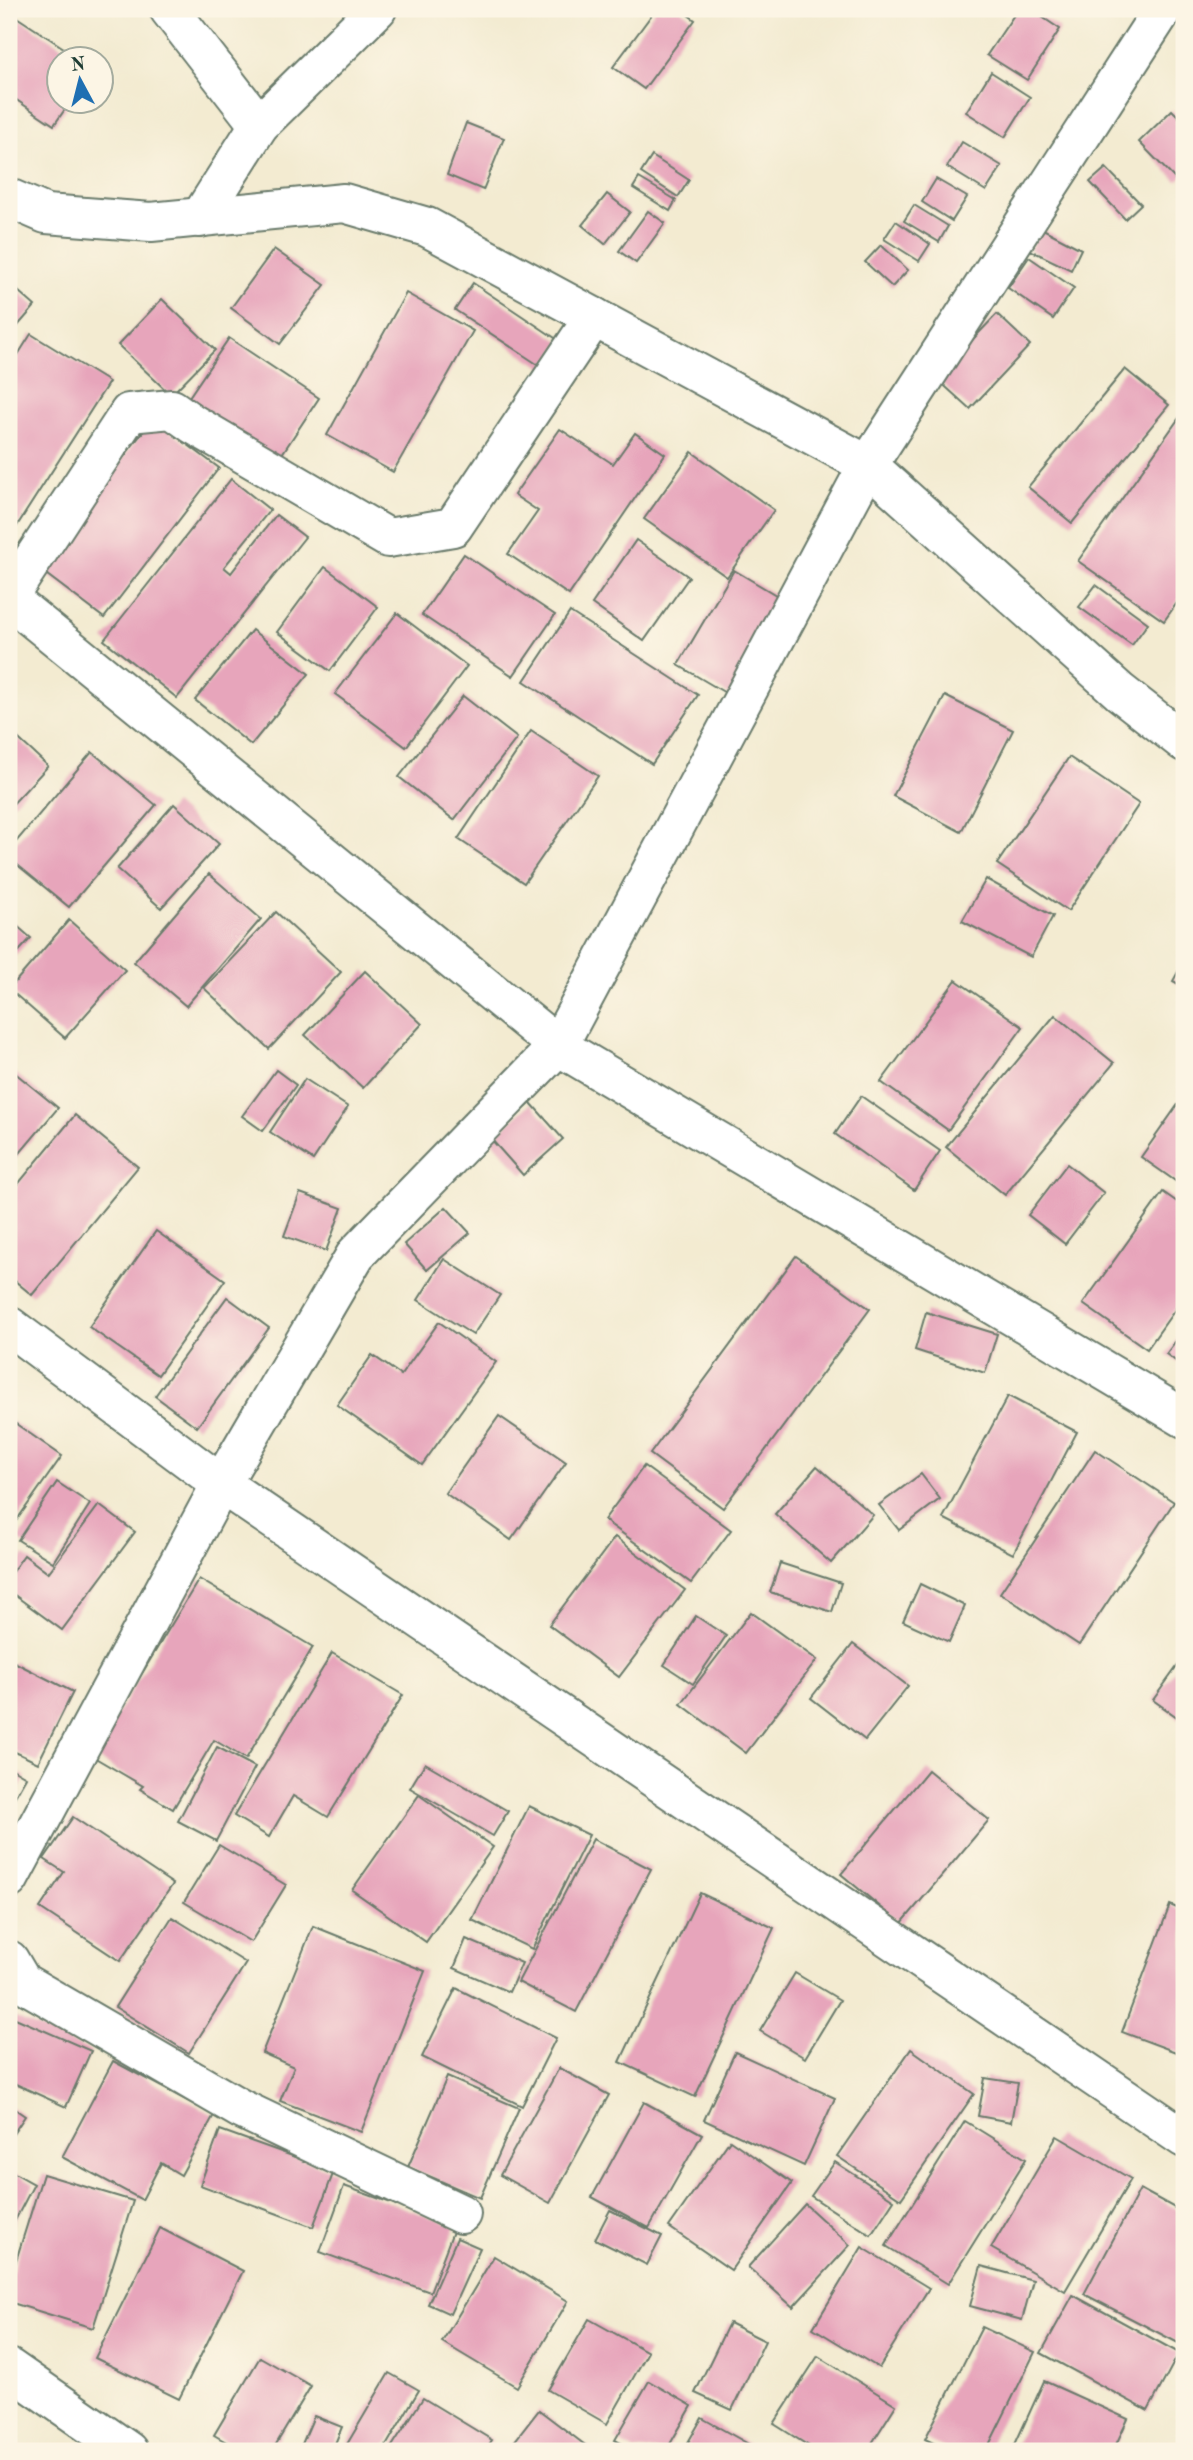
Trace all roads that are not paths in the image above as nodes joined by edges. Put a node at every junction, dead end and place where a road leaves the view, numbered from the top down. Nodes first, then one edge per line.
1 (169, 9) edge
2 (377, 9) edge
3 (1163, 9) edge
4 (259, 125) junction
5 (9, 198) edge
6 (200, 218) junction
7 (594, 317) junction
8 (868, 465) junction
9 (9, 598) edge
10 (1184, 742) edge
11 (558, 1046) junction
12 (9, 1326) edge
13 (1184, 1418) edge
14 (221, 1484) junction
15 (9, 1879) edge
16 (9, 1960) edge
17 (1184, 2138) edge
18 (461, 2214) dead end
19 (9, 2368) edge
20 (128, 2451) edge

1 - 4 street
2 - 4 street
3 - 8 street
4 - 6 street
5 - 6 street
6 - 7 street
7 - 8 street
7 - 9 street
8 - 10 street
8 - 11 street
9 - 11 street
11 - 13 street
11 - 14 street
12 - 14 street
14 - 15 street
14 - 17 street
16 - 18 street
19 - 20 street

